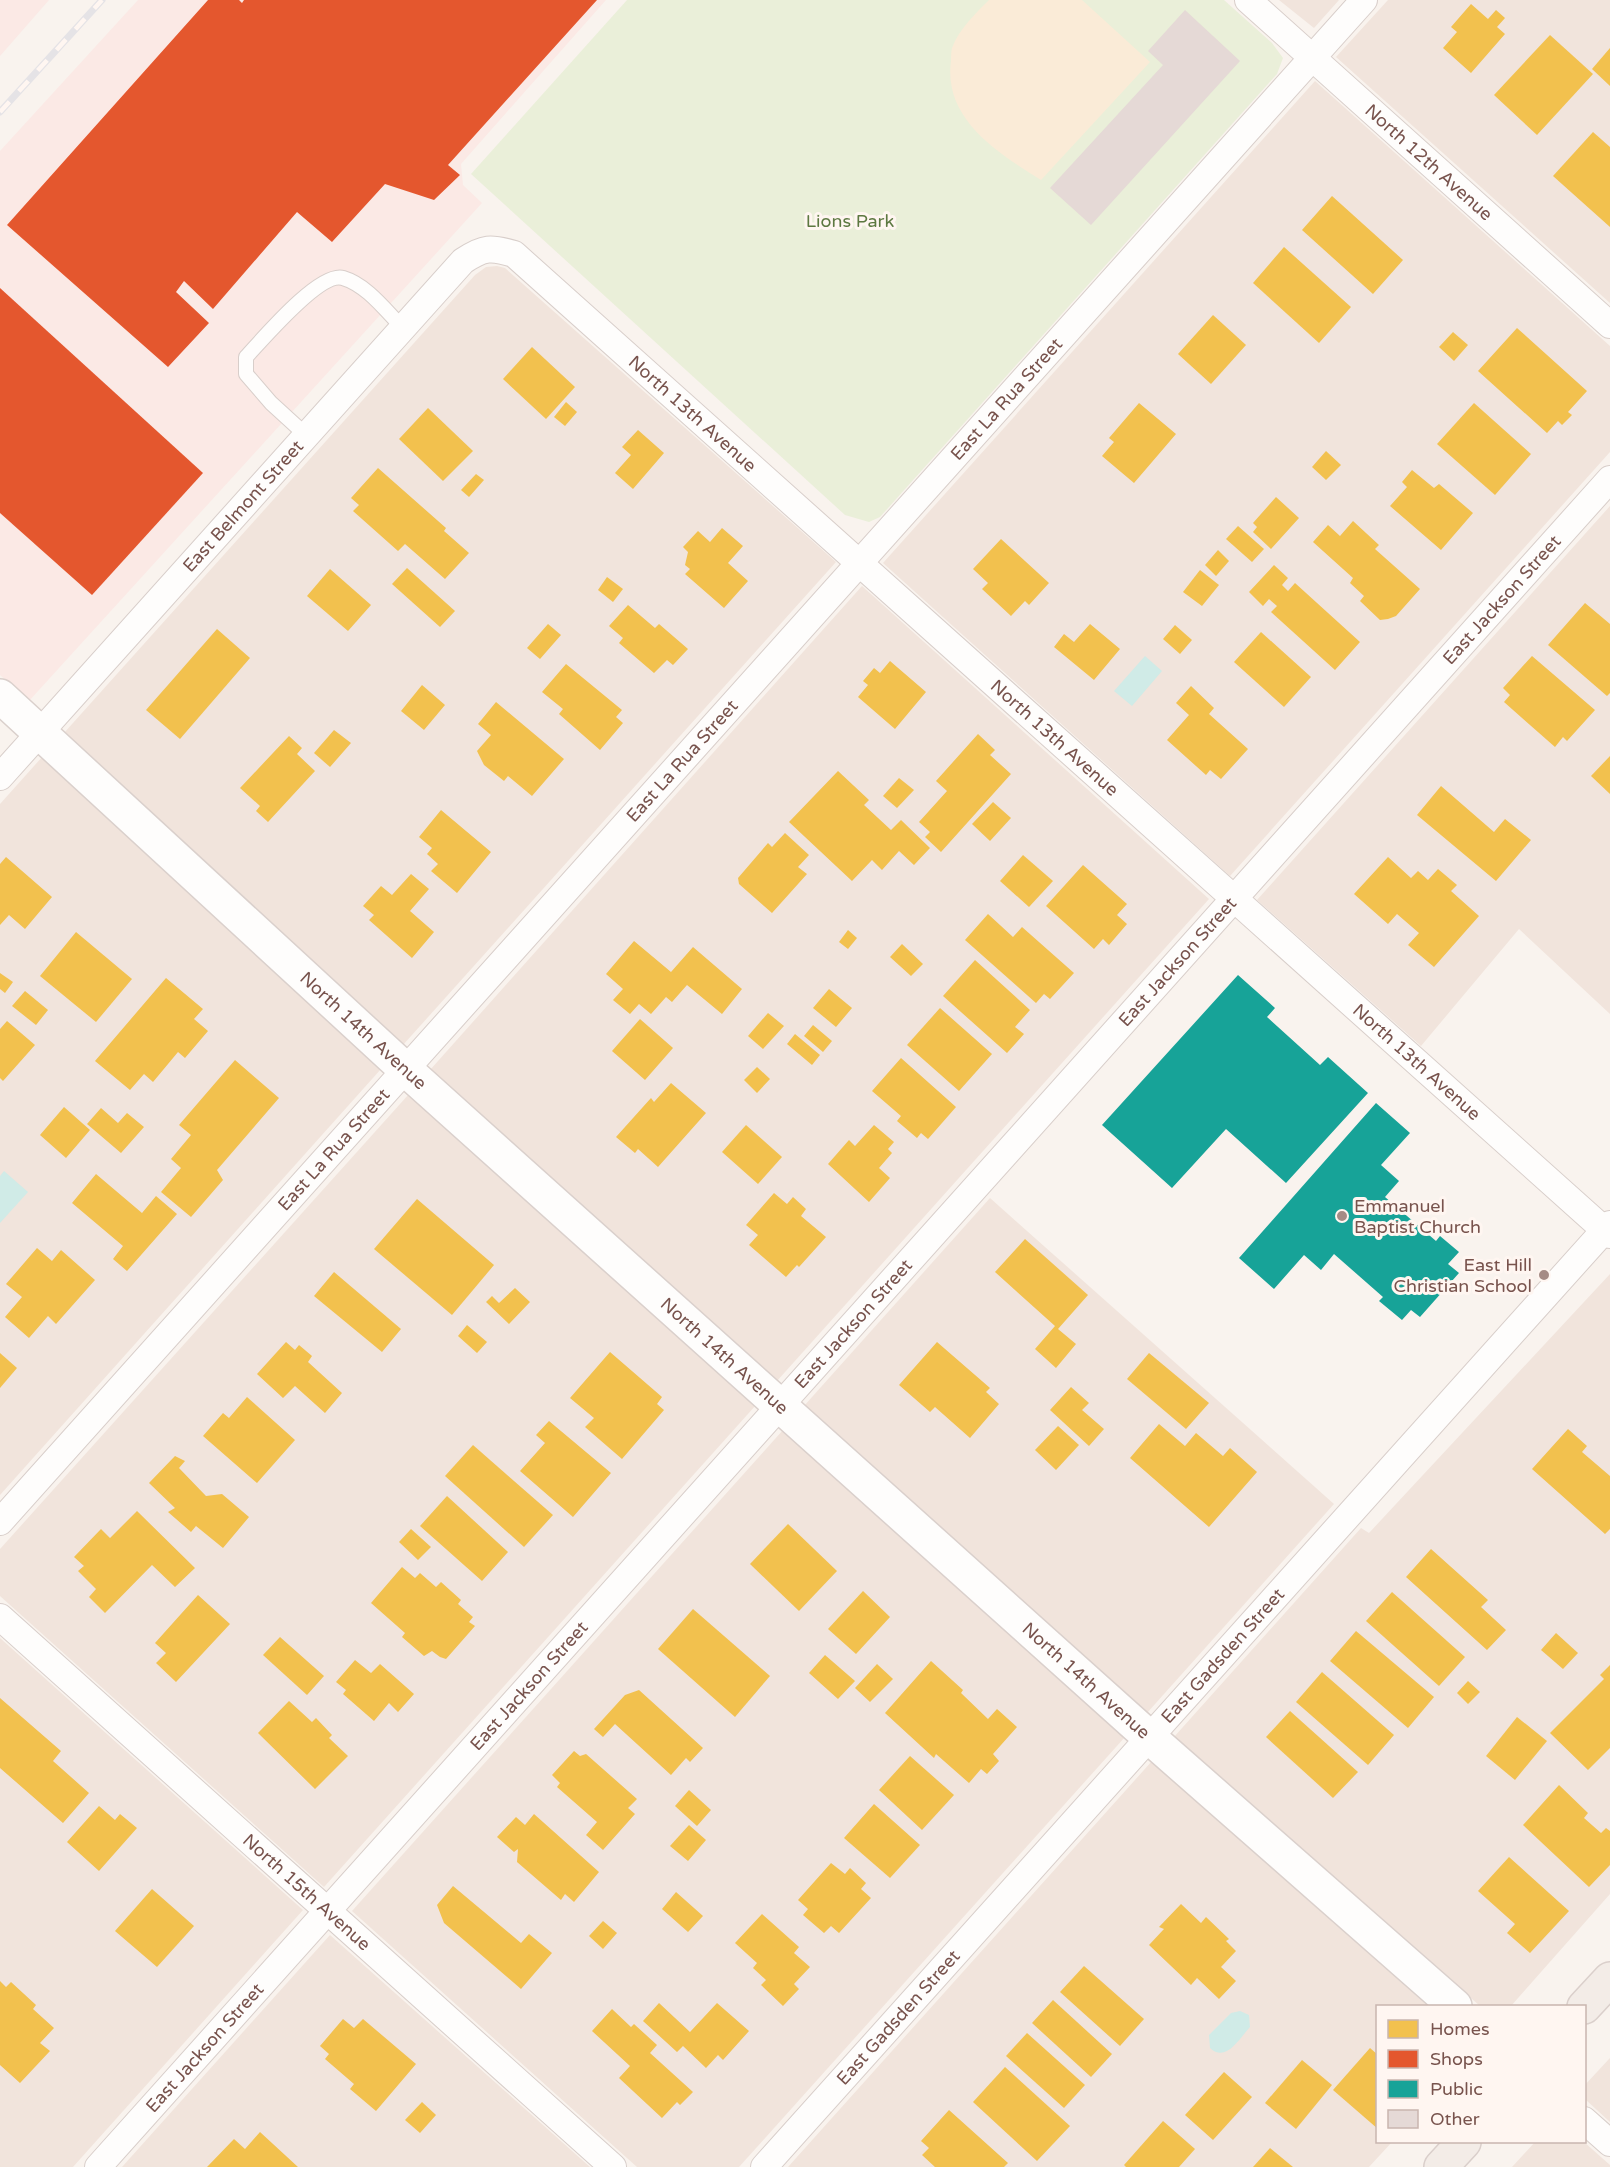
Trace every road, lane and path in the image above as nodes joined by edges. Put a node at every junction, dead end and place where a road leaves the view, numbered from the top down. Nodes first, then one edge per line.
1 (1248, 0) edge
2 (1364, 0) edge
3 (1312, 57) junction
4 (496, 248) joint
5 (1610, 325) edge
6 (403, 328) junction
7 (306, 435) junction
8 (1610, 479) edge
9 (860, 562) junction
10 (0, 696) edge
11 (41, 732) junction
12 (0, 777) edge
13 (1233, 900) junction
14 (406, 1070) junction
15 (1608, 1230) edge
16 (780, 1405) junction
17 (0, 1522) edge
18 (0, 1617) edge
19 (1149, 1737) junction
20 (327, 1911) junction
21 (1610, 1978) edge
22 (1453, 2005) edge
23 (1586, 2005) edge
24 (1586, 2122) edge
25 (1463, 2143) edge
26 (1610, 2143) edge
27 (98, 2167) edge
28 (613, 2167) edge
29 (764, 2167) edge
30 (1441, 2167) edge

1 - 3 street, North 12th Avenue
2 - 3 street, East La Rua Street
3 - 5 street, North 12th Avenue
3 - 9 street, East La Rua Street
4 - 6 street, East Belmont Street
4 - 9 street, North 13th Avenue
6 - 7 street, East Belmont Street
6 - 7 lane
7 - 11 street, East Belmont Street
8 - 13 street, East Jackson Street
9 - 13 street, North 13th Avenue
9 - 14 street, East La Rua Street
10 - 11 street, North 14th Avenue
11 - 12 street, East Belmont Street
11 - 14 street, North 14th Avenue
13 - 15 street, North 13th Avenue
13 - 16 street, East Jackson Street
14 - 16 street, North 14th Avenue
14 - 17 street, East La Rua Street
15 - 19 street, East Gadsden Street
16 - 19 street, North 14th Avenue
16 - 20 street, East Jackson Street
18 - 20 street, North 15th Avenue
19 - 22 street, North 14th Avenue
19 - 29 street, East Gadsden Street
20 - 27 street, East Jackson Street
20 - 28 street, North 15th Avenue
21 - 23 main road
24 - 26 street
25 - 30 main road

